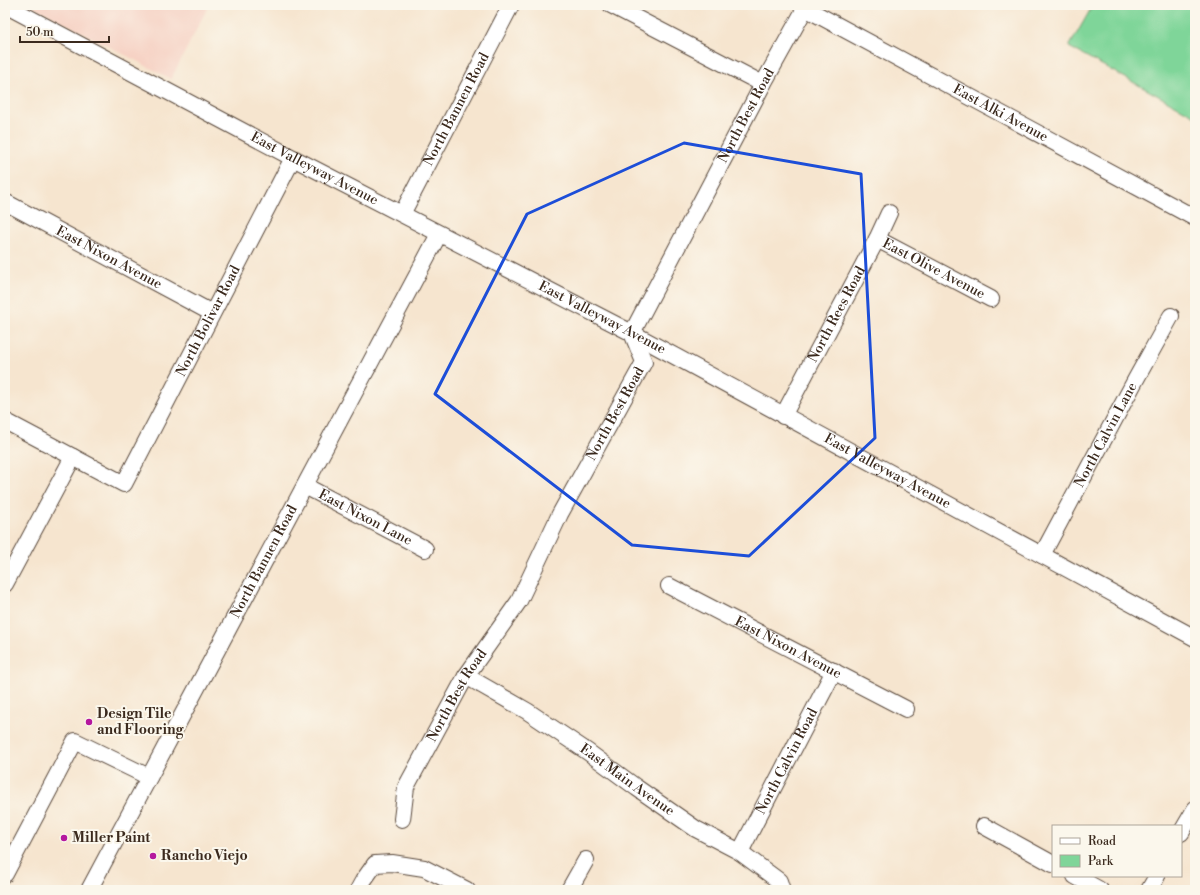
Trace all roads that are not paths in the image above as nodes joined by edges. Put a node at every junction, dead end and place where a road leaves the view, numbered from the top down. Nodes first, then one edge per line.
1 (5, 5) edge
2 (511, 5) edge
3 (611, 5) edge
4 (806, 7) edge
5 (763, 84) junction
6 (293, 158) junction
7 (5, 202) edge
8 (889, 213) dead end
9 (402, 214) junction
10 (1195, 218) edge
11 (439, 234) junction
12 (877, 239) junction
13 (991, 299) dead end
14 (212, 313) junction
15 (1171, 316) dead end
16 (632, 333) junction
17 (784, 416) junction
18 (5, 421) edge
19 (73, 456) junction
20 (305, 486) junction
21 (425, 549) dead end
22 (1042, 555) junction
23 (5, 584) edge
24 (669, 586) dead end
25 (1195, 638) edge
26 (834, 671) junction
27 (466, 676) junction
28 (906, 710) dead end
29 (149, 777) junction
30 (1195, 809) edge
31 (402, 819) dead end
32 (984, 826) dead end
33 (1182, 831) edge
34 (740, 852) junction
35 (586, 860) dead end
36 (1052, 863) edge
37 (5, 874) edge
38 (1077, 877) edge
39 (1156, 877) edge
40 (89, 890) edge
41 (358, 890) edge
42 (466, 890) edge
43 (569, 890) edge
44 (782, 890) edge
45 (1100, 890) edge
46 (1149, 890) edge

1 - 6 street, East Valleyway Avenue
2 - 9 street, North Bannen Road
3 - 5 street
4 - 5 street, North Best Road
4 - 10 street, East Alki Avenue
5 - 16 street, North Best Road
6 - 9 street, East Valleyway Avenue
6 - 14 street, North Bolivar Road
7 - 14 street, East Nixon Avenue
8 - 12 street, North Rees Road
9 - 11 street, East Valleyway Avenue
11 - 16 street, East Valleyway Avenue
11 - 20 street, North Bannen Road
12 - 13 street, East Olive Avenue
12 - 17 street, North Rees Road
14 - 19 street, North Bolivar Road
15 - 22 street, North Calvin Lane
16 - 17 street, East Valleyway Avenue
16 - 27 street, North Best Road
17 - 22 street, East Valleyway Avenue
18 - 19 street
19 - 23 street
20 - 21 street, East Nixon Lane
20 - 29 street, North Bannen Road
22 - 25 street, East Valleyway Avenue
24 - 26 street, East Nixon Avenue
26 - 28 street, East Nixon Avenue
26 - 34 street, North Calvin Road
27 - 31 street, North Best Road
27 - 34 street, East Main Avenue
29 - 37 street
29 - 40 street, North Bannen Road
30 - 33 street
32 - 36 street
34 - 44 street, East Main Avenue
35 - 43 street
38 - 45 street
39 - 46 street
41 - 42 street

